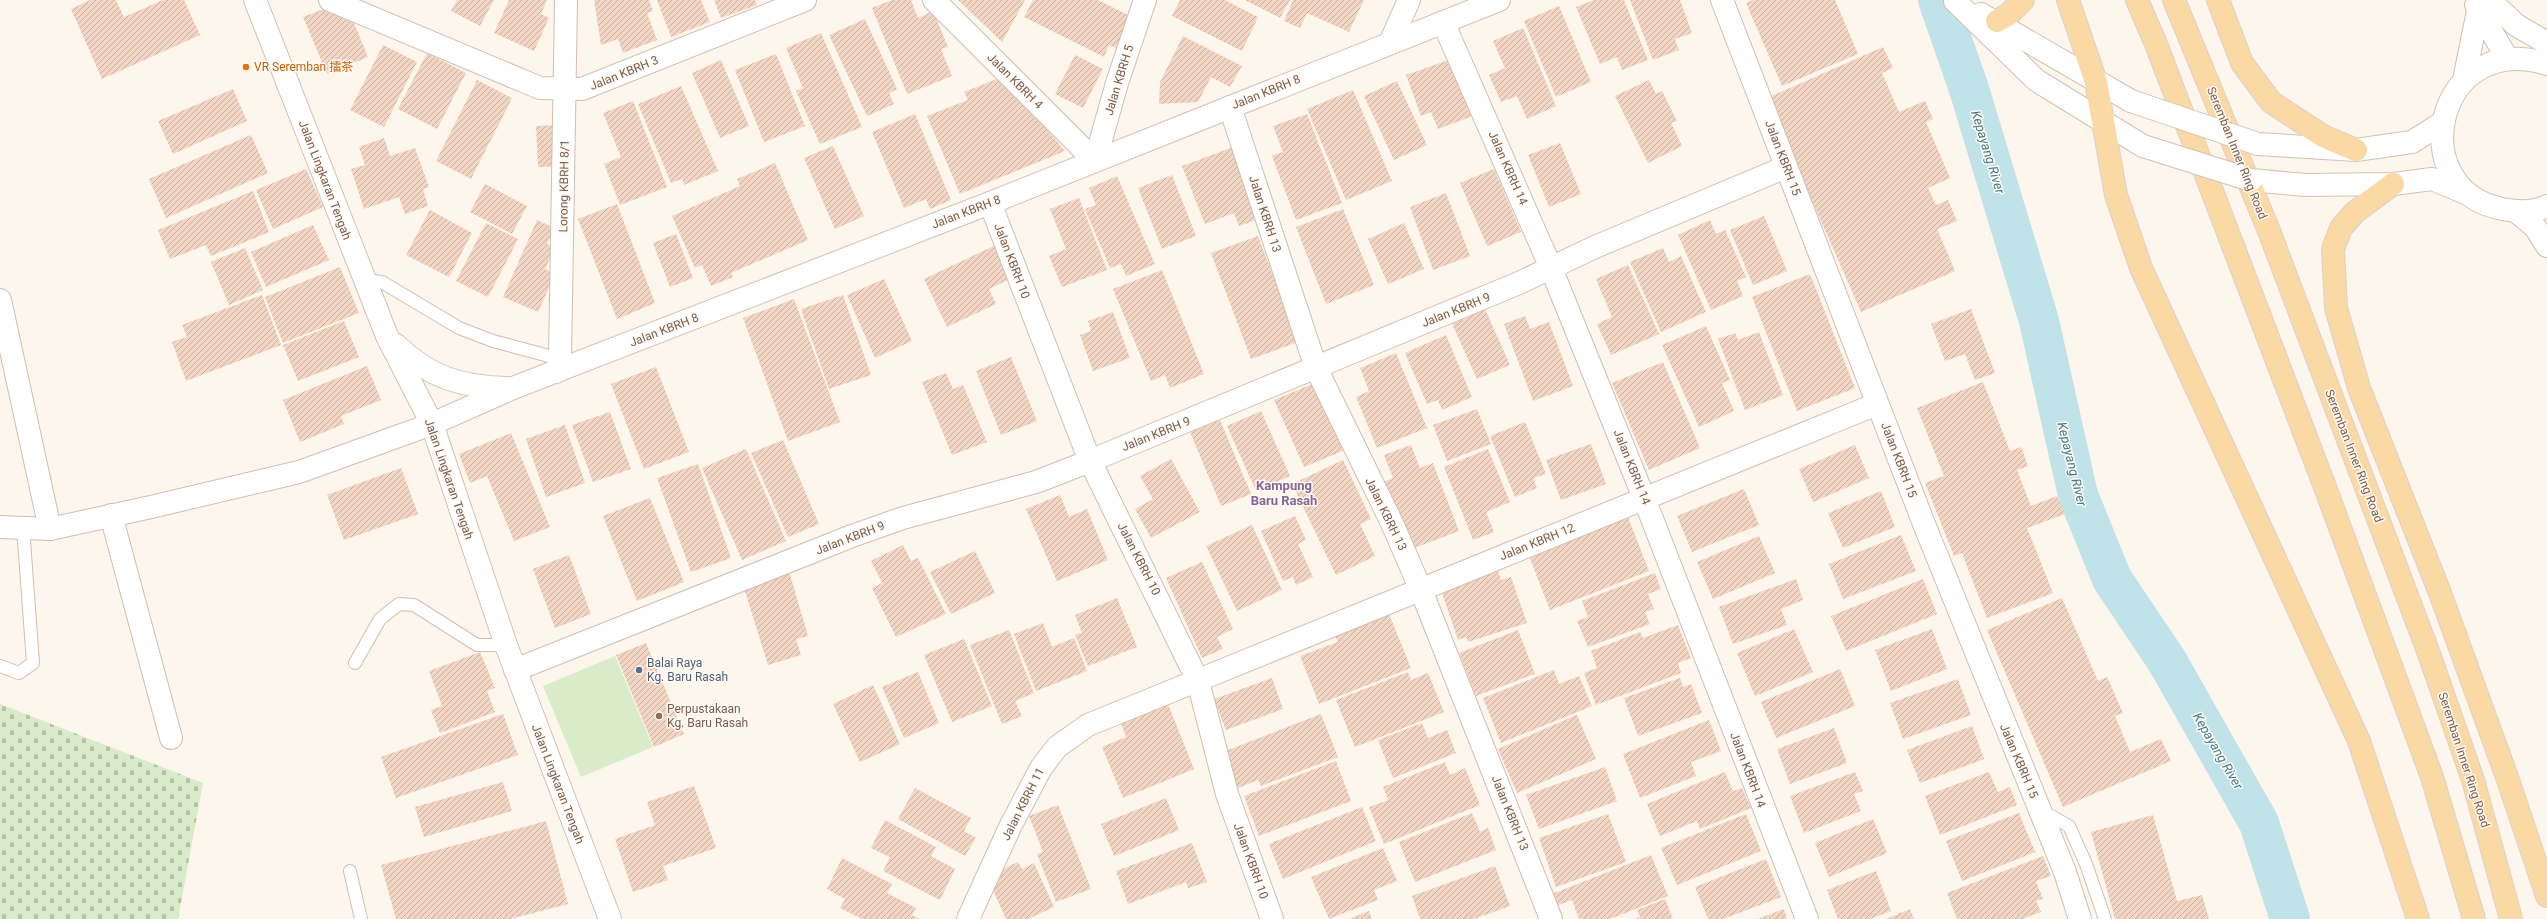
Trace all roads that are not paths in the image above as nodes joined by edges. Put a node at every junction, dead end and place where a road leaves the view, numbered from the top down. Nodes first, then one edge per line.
1 (255, 0) edge
2 (330, 0) edge
3 (566, 0) edge
4 (805, 0) edge
5 (934, 0) edge
6 (1145, 0) edge
7 (1409, 0) edge
8 (1499, 0) edge
9 (1722, 0) edge
10 (1954, 0) edge
11 (2023, 0) edge
12 (2068, 0) edge
13 (2137, 0) edge
14 (2174, 0) edge
15 (2218, 0) edge
16 (2481, 4) edge
17 (1997, 21) junction
18 (1443, 22) junction
19 (1390, 43) junction
20 (2547, 43) edge
21 (2507, 58) junction
22 (2547, 64) edge
23 (2464, 80) junction
24 (2096, 82) junction
25 (566, 89) junction
26 (1230, 107) junction
27 (2442, 123) junction
28 (2106, 124) junction
29 (2356, 150) junction
30 (1095, 161) junction
31 (1786, 167) junction
32 (2393, 184) junction
33 (2471, 195) junction
34 (990, 203) junction
35 (2547, 206) edge
36 (2517, 212) junction
37 (2547, 246) edge
38 (1551, 268) junction
39 (365, 280) junction
40 (0, 300) edge
41 (387, 336) junction
42 (558, 365) junction
43 (1316, 368) junction
44 (513, 388) junction
45 (1877, 404) junction
46 (432, 424) junction
47 (1090, 461) junction
48 (1644, 498) junction
49 (111, 515) junction
50 (0, 527) edge
51 (23, 527) junction
52 (50, 529) junction
53 (1421, 590) junction
54 (506, 645) junction
55 (355, 663) dead end
56 (0, 666) edge
57 (515, 670) junction
58 (1198, 681) junction
59 (172, 738) dead end
60 (2040, 810) junction
61 (350, 871) dead end
62 (2547, 896) edge
63 (607, 918) edge
64 (361, 919) edge
65 (968, 919) edge
66 (1272, 919) edge
67 (1551, 919) edge
68 (1806, 919) edge
69 (2080, 919) edge
70 (2105, 919) edge
71 (2418, 919) edge
72 (2474, 919) edge
73 (2511, 919) edge

1 - 39 street, Jalan Lingkaran Tengah
2 - 25 street, Jalan KBRH 3
3 - 25 street, Lorong KBRH 8/1
4 - 25 street, Jalan KBRH 3
5 - 30 street, Jalan KBRH 4
6 - 30 street, Jalan KBRH 5
7 - 19 street
8 - 18 street, Jalan KBRH 8
9 - 31 street, Jalan KBRH 15
10 - 17 street
10 - 28 street
11 - 17 main road
12 - 24 main road
13 - 72 main road
14 - 73 main road, Seremban Inner Ring Road
15 - 29 main road
16 - 20 street
16 - 21 street
16 - 23 street
17 - 24 street
18 - 19 street, Jalan KBRH 8
18 - 38 street, Jalan KBRH 14
19 - 26 street, Jalan KBRH 8
21 - 22 street
21 - 23 street
23 - 27 street
24 - 28 main road
24 - 29 street, bridge
25 - 42 street, Lorong KBRH 8/1
26 - 30 street, Jalan KBRH 8
26 - 43 street, Jalan KBRH 13
27 - 29 street
27 - 33 street
28 - 32 street, bridge
28 - 71 main road
30 - 34 street, Jalan KBRH 8
31 - 38 street, Jalan KBRH 9
31 - 45 street, Jalan KBRH 15
32 - 33 street
32 - 62 main road
33 - 36 street
34 - 42 street, Jalan KBRH 8
34 - 47 street, Jalan KBRH 10
35 - 36 street
36 - 37 street
38 - 43 street, Jalan KBRH 9
38 - 48 street, Jalan KBRH 14
39 - 41 street, Jalan Lingkaran Tengah
39 - 42 lane
40 - 52 street
41 - 44 street
41 - 46 street, Jalan Lingkaran Tengah
42 - 44 street, Jalan KBRH 8
43 - 47 street, Jalan KBRH 9
43 - 53 street, Jalan KBRH 13
44 - 46 street, Jalan KBRH 8
45 - 48 street, Jalan KBRH 12
45 - 60 street, Jalan KBRH 15
46 - 49 street, Jalan KBRH 8
46 - 54 street, Jalan Lingkaran Tengah
47 - 57 street, Jalan KBRH 9
47 - 58 street, Jalan KBRH 10
48 - 53 street, Jalan KBRH 12
48 - 68 street, Jalan KBRH 14
49 - 52 street, Jalan KBRH 8
49 - 59 street
50 - 51 street, Jalan KBRH 8
51 - 52 street, Jalan KBRH 8
51 - 56 lane
53 - 58 street, Jalan KBRH 12
53 - 67 street, Jalan KBRH 13
54 - 55 lane
54 - 57 street, Jalan Lingkaran Tengah
57 - 63 street, Jalan Lingkaran Tengah
58 - 65 street, Jalan KBRH 11
58 - 66 street, Jalan KBRH 10
60 - 69 street, Jalan KBRH 15
60 - 70 lane
61 - 64 lane

